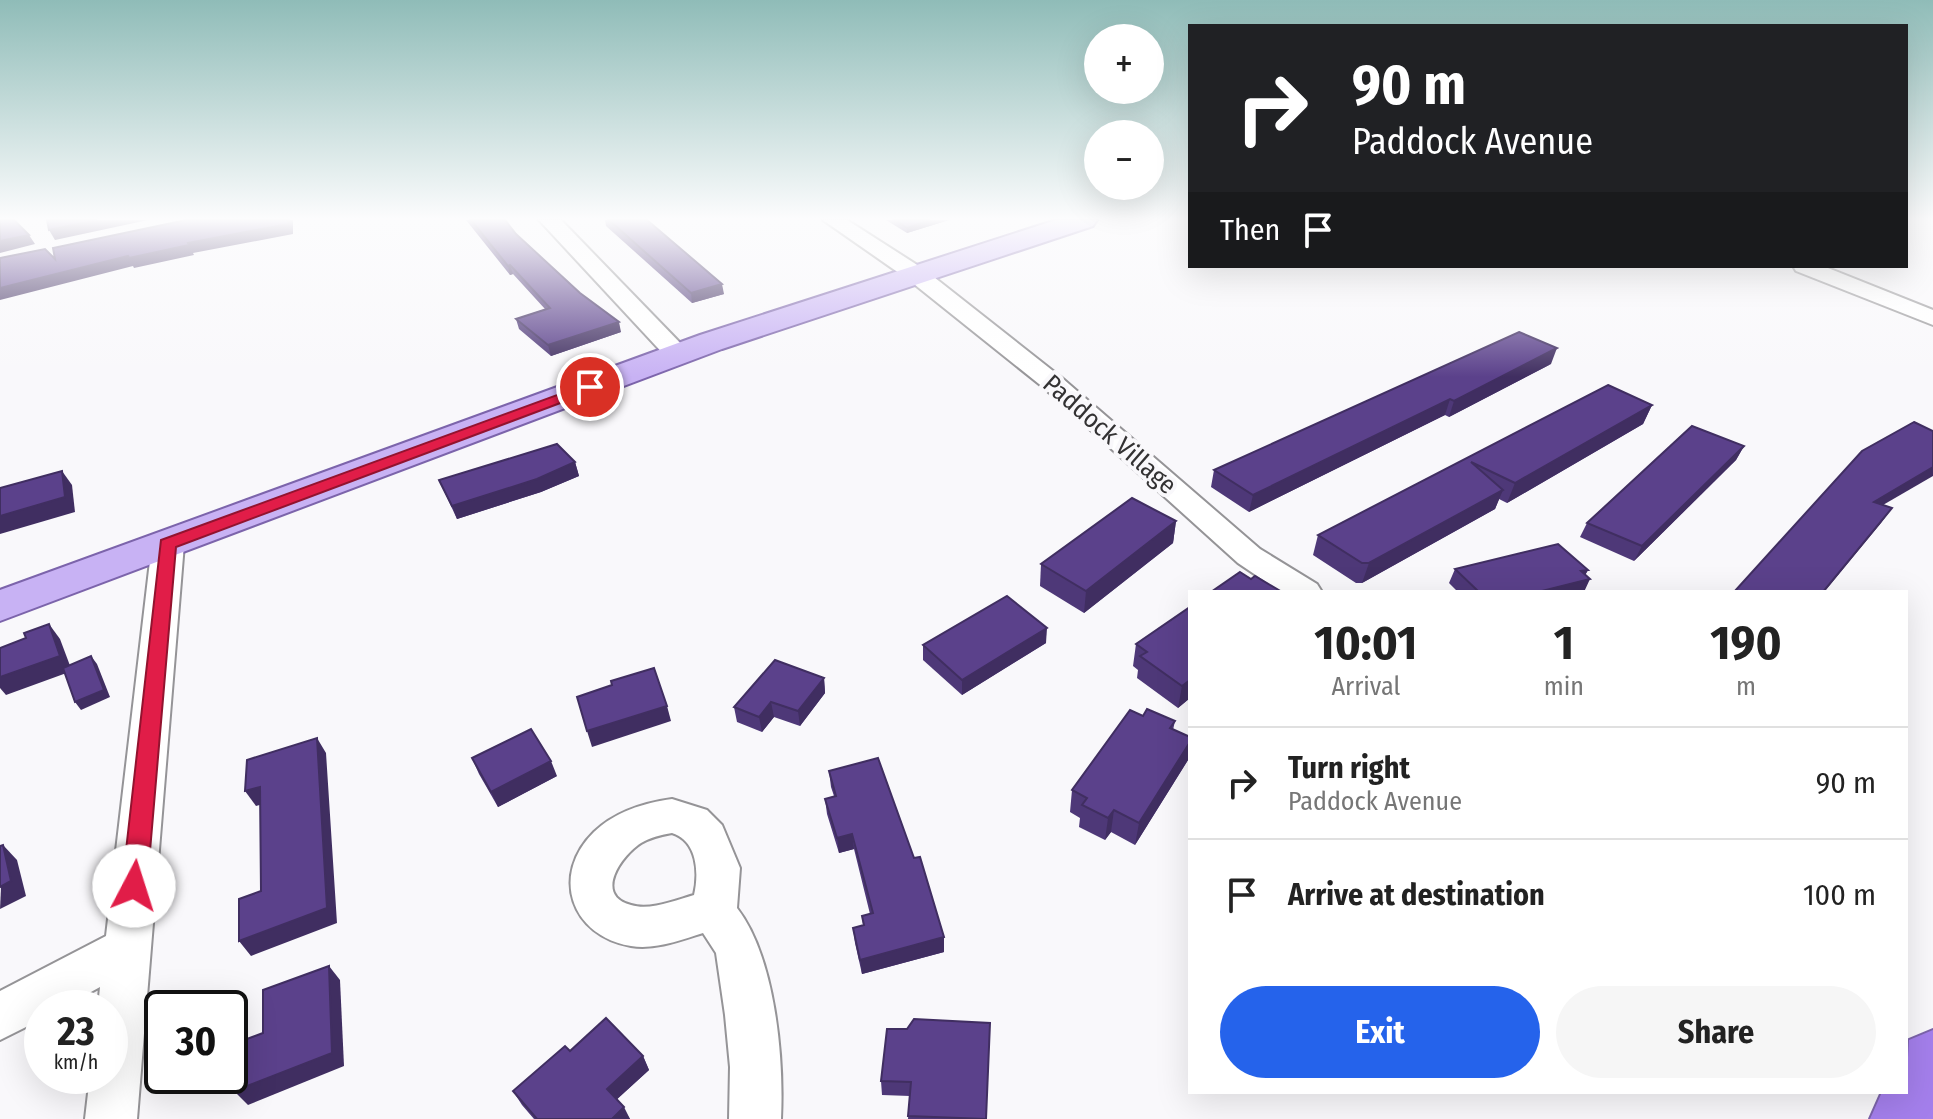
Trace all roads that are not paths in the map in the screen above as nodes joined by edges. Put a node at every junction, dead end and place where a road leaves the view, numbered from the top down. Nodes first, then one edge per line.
1 (599, 272) edge
2 (913, 272) edge
3 (925, 272) edge
4 (1819, 272) edge
5 (917, 275) junction
6 (1933, 318) edge
7 (678, 355) junction
8 (168, 544) junction
9 (1302, 590) edge
10 (0, 606) edge
11 (715, 909) dead end
12 (128, 948) junction
13 (0, 1016) edge
14 (1933, 1064) edge
15 (111, 1119) edge
16 (755, 1119) edge
17 (1906, 1119) edge

1 - 7 street
2 - 5 street, Paddock Village
3 - 5 main road
4 - 6 street
5 - 7 main road
5 - 9 street, Paddock Village
7 - 8 main road
8 - 10 main road
8 - 12 street
11 - 16 street
12 - 13 street
12 - 15 street
14 - 17 highway

